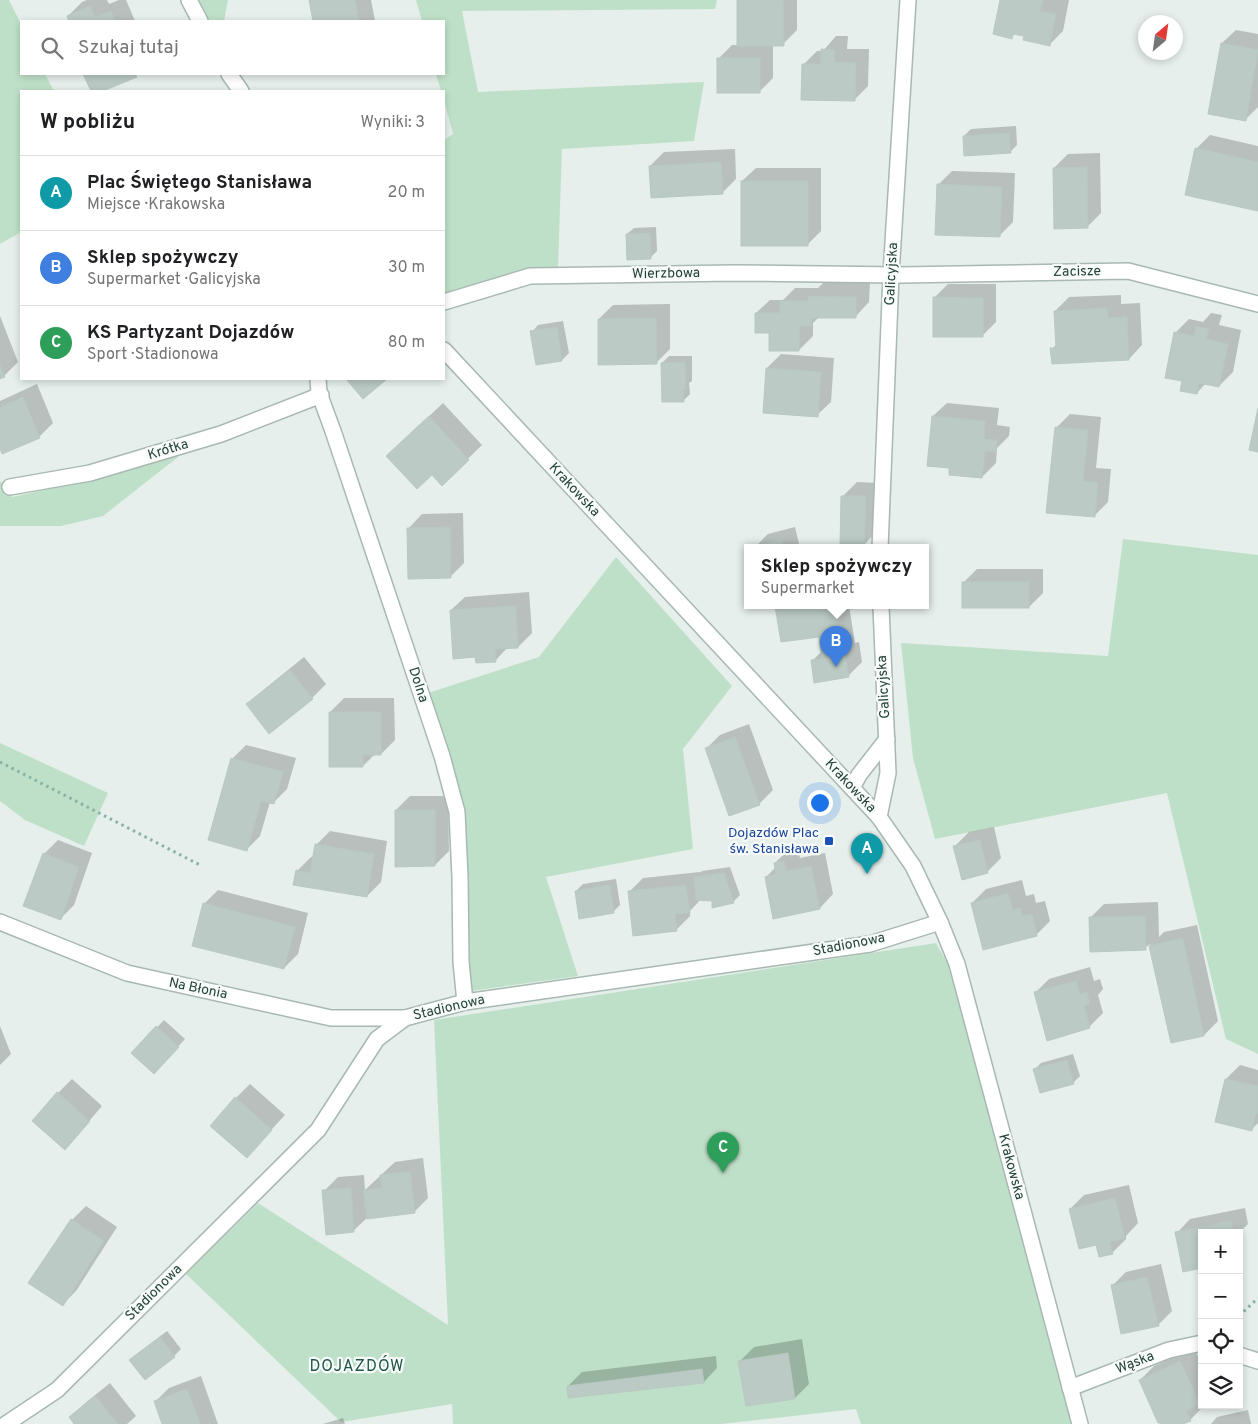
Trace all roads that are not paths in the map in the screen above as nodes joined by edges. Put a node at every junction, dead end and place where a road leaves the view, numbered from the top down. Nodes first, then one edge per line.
1 (189, 0) edge
2 (908, 0) edge
3 (199, 20) edge
4 (230, 75) edge
5 (239, 90) edge
6 (891, 275) junction
7 (445, 302) edge
8 (1258, 304) edge
9 (445, 351) edge
10 (318, 380) edge
11 (320, 395) junction
12 (10, 487) dead end
13 (880, 544) edge
14 (880, 609) edge
15 (887, 739) junction
16 (852, 788) junction
17 (879, 817) junction
18 (0, 922) edge
19 (940, 922) junction
20 (465, 1002) junction
21 (405, 1018) junction
22 (1198, 1344) edge
23 (1243, 1356) edge
24 (1258, 1361) edge
25 (1070, 1388) junction
26 (6, 1424) edge
27 (1080, 1424) edge

1 - 3 street
2 - 6 street, Galicyjska
4 - 5 street
6 - 7 street, Wierzbowa
6 - 8 street, Zacisze
6 - 13 street, Galicyjska
9 - 16 street, Krakowska
10 - 11 street, Dolna
11 - 12 street, Krótka
11 - 20 street, Dolna
14 - 15 street, Galicyjska
15 - 16 street, Galicyjska
15 - 17 street, Galicyjska
16 - 17 street, Krakowska
17 - 19 street, Krakowska
18 - 21 street, Na Błonia
19 - 20 street, Stadionowa
19 - 25 street, Krakowska
20 - 21 street, Stadionowa
21 - 26 street, Stadionowa
22 - 25 street, Wąska
23 - 24 street
25 - 27 street, Krakowska

